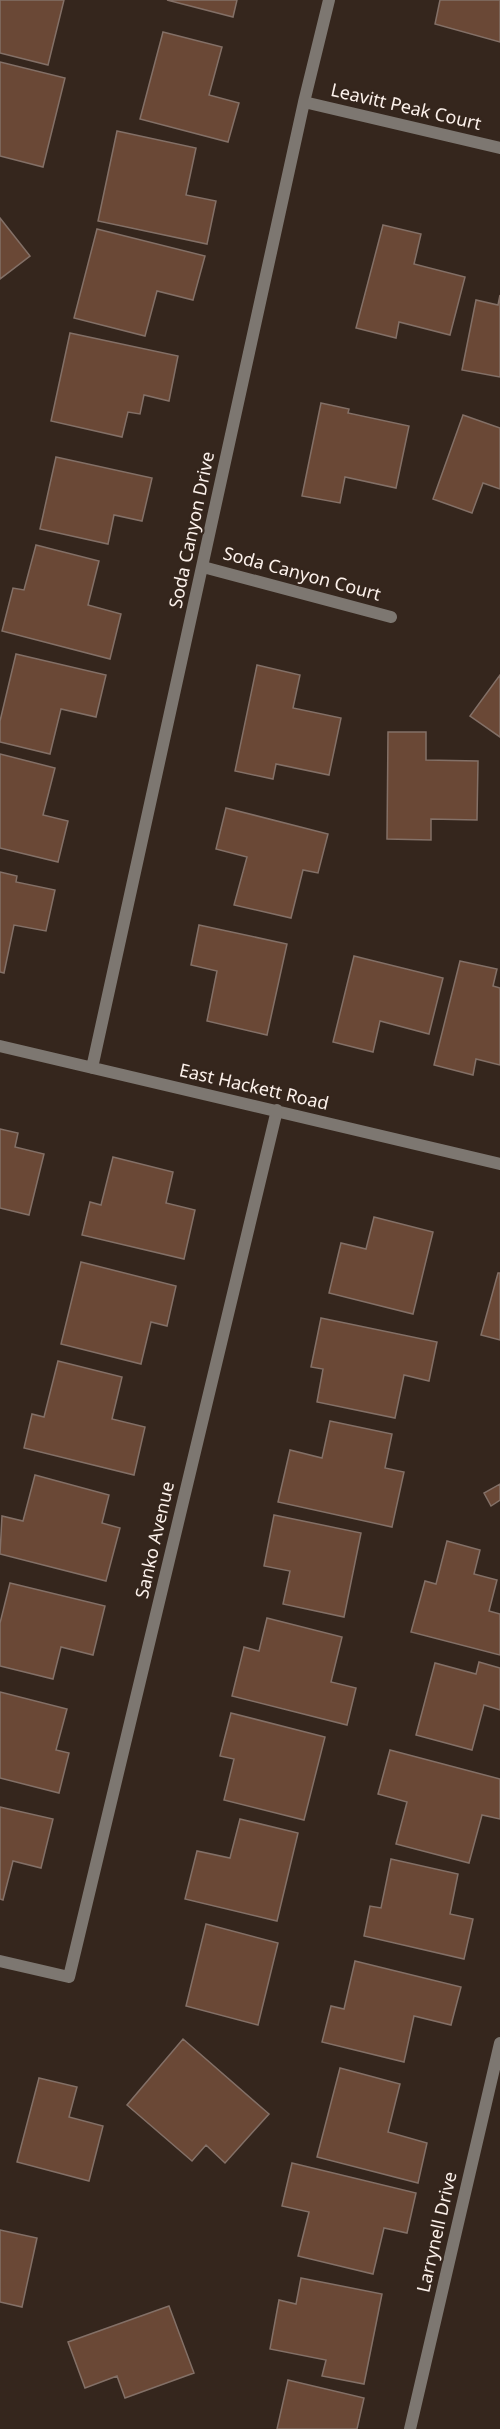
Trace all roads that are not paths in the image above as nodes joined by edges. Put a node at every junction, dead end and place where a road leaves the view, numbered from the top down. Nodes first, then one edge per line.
1 (329, 0) edge
2 (304, 102) junction
3 (500, 148) edge
4 (203, 567) junction
5 (391, 617) dead end
6 (0, 1046) edge
7 (92, 1068) junction
8 (277, 1110) junction
9 (500, 1164) edge
10 (0, 1961) edge
11 (500, 2046) edge
12 (410, 2429) edge

1 - 2 street, Soda Canyon Drive
2 - 3 street, Leavitt Peak Court
2 - 4 street, Soda Canyon Drive
4 - 5 street, Soda Canyon Court
4 - 7 street, Soda Canyon Drive
6 - 7 street, East Hackett Road
7 - 8 street, East Hackett Road
8 - 9 street, East Hackett Road
8 - 10 street, Sanko Avenue
11 - 12 street, Larrynell Drive

